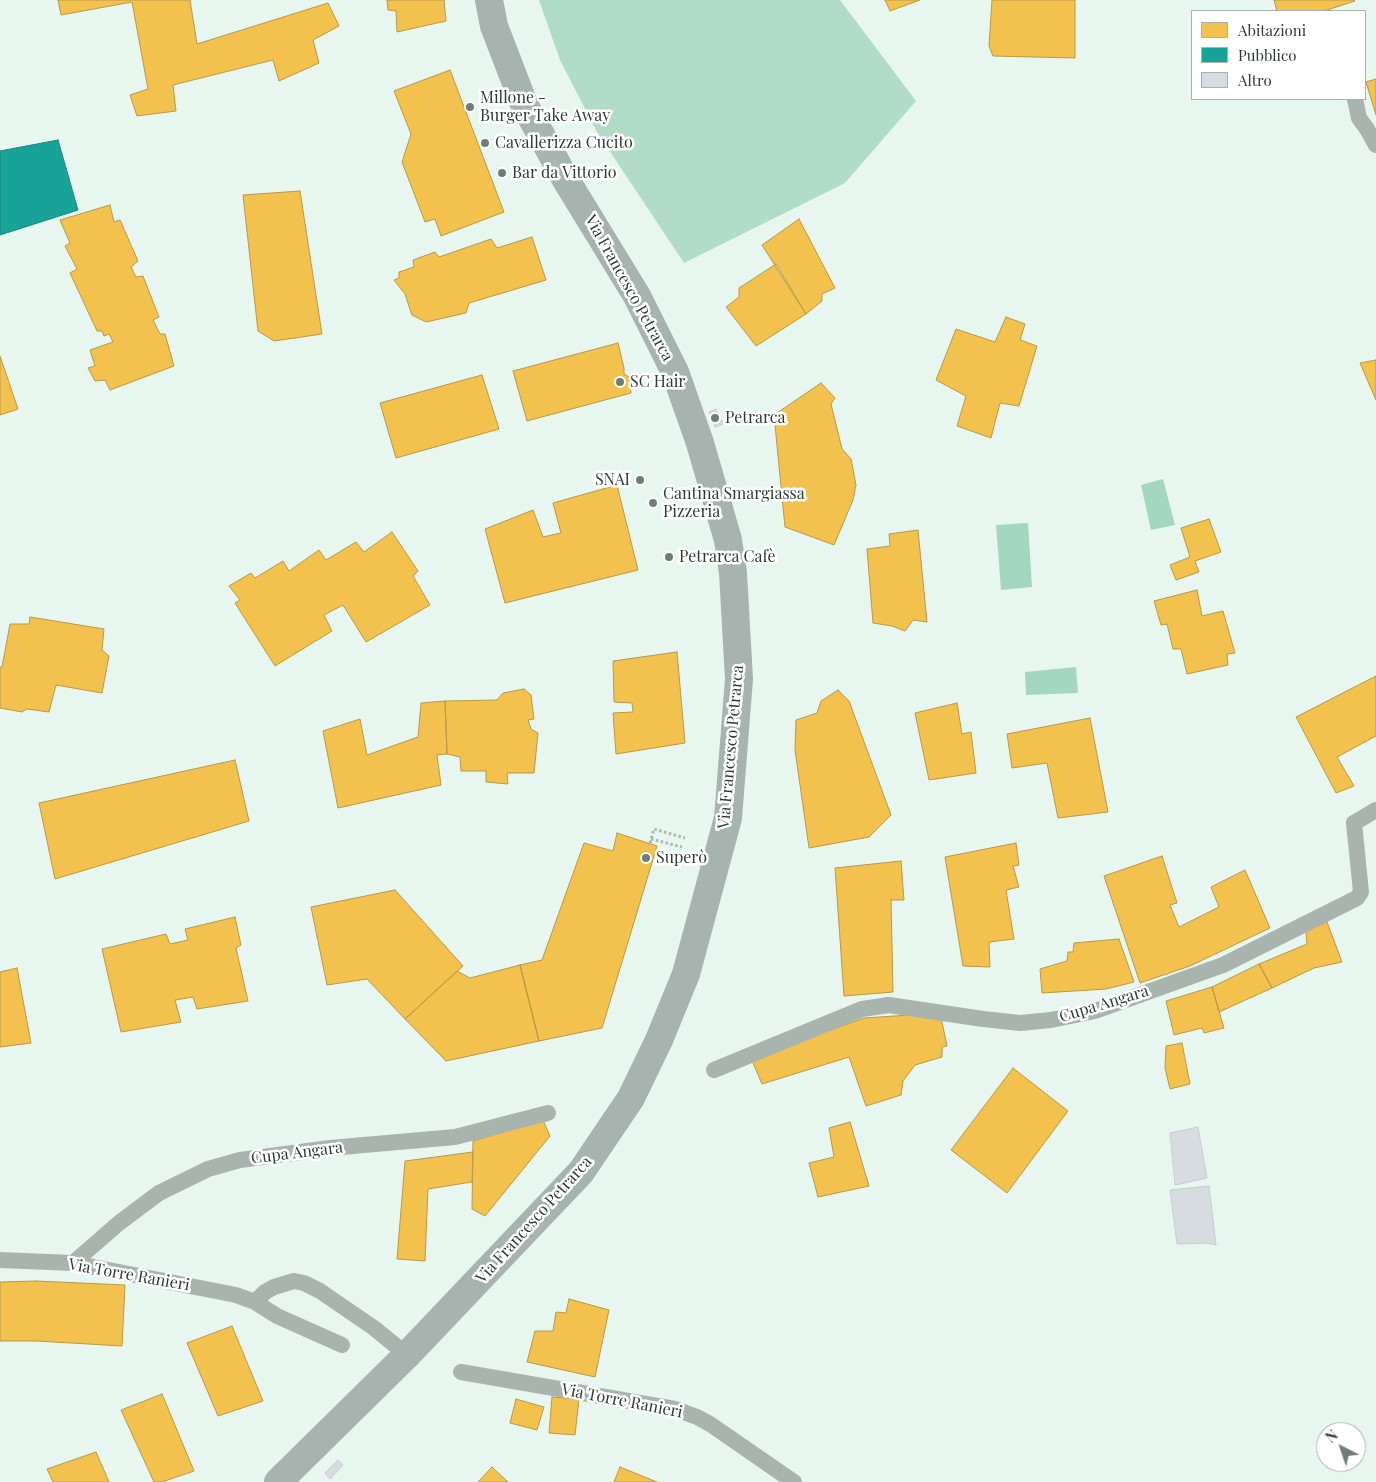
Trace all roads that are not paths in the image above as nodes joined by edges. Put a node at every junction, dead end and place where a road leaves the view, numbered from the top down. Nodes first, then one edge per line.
1 (489, 0) edge
2 (1355, 100) edge
3 (1376, 145) edge
4 (1376, 810) edge
5 (714, 1070) dead end
6 (548, 1113) dead end
7 (0, 1260) edge
8 (74, 1262) junction
9 (255, 1302) junction
10 (342, 1345) dead end
11 (407, 1355) junction
12 (461, 1372) dead end
13 (278, 1482) edge
14 (794, 1482) edge

1 - 11 street, Via Francesco Petrarca
2 - 3 lane
4 - 5 lane, Cupa Angara
6 - 8 lane, Cupa Angara
7 - 8 lane, Via Torre Ranieri
8 - 9 lane, Via Torre Ranieri
9 - 10 lane, Via Torre Ranieri
9 - 11 lane
11 - 13 street, Via Francesco Petrarca
12 - 14 lane, Via Torre Ranieri

